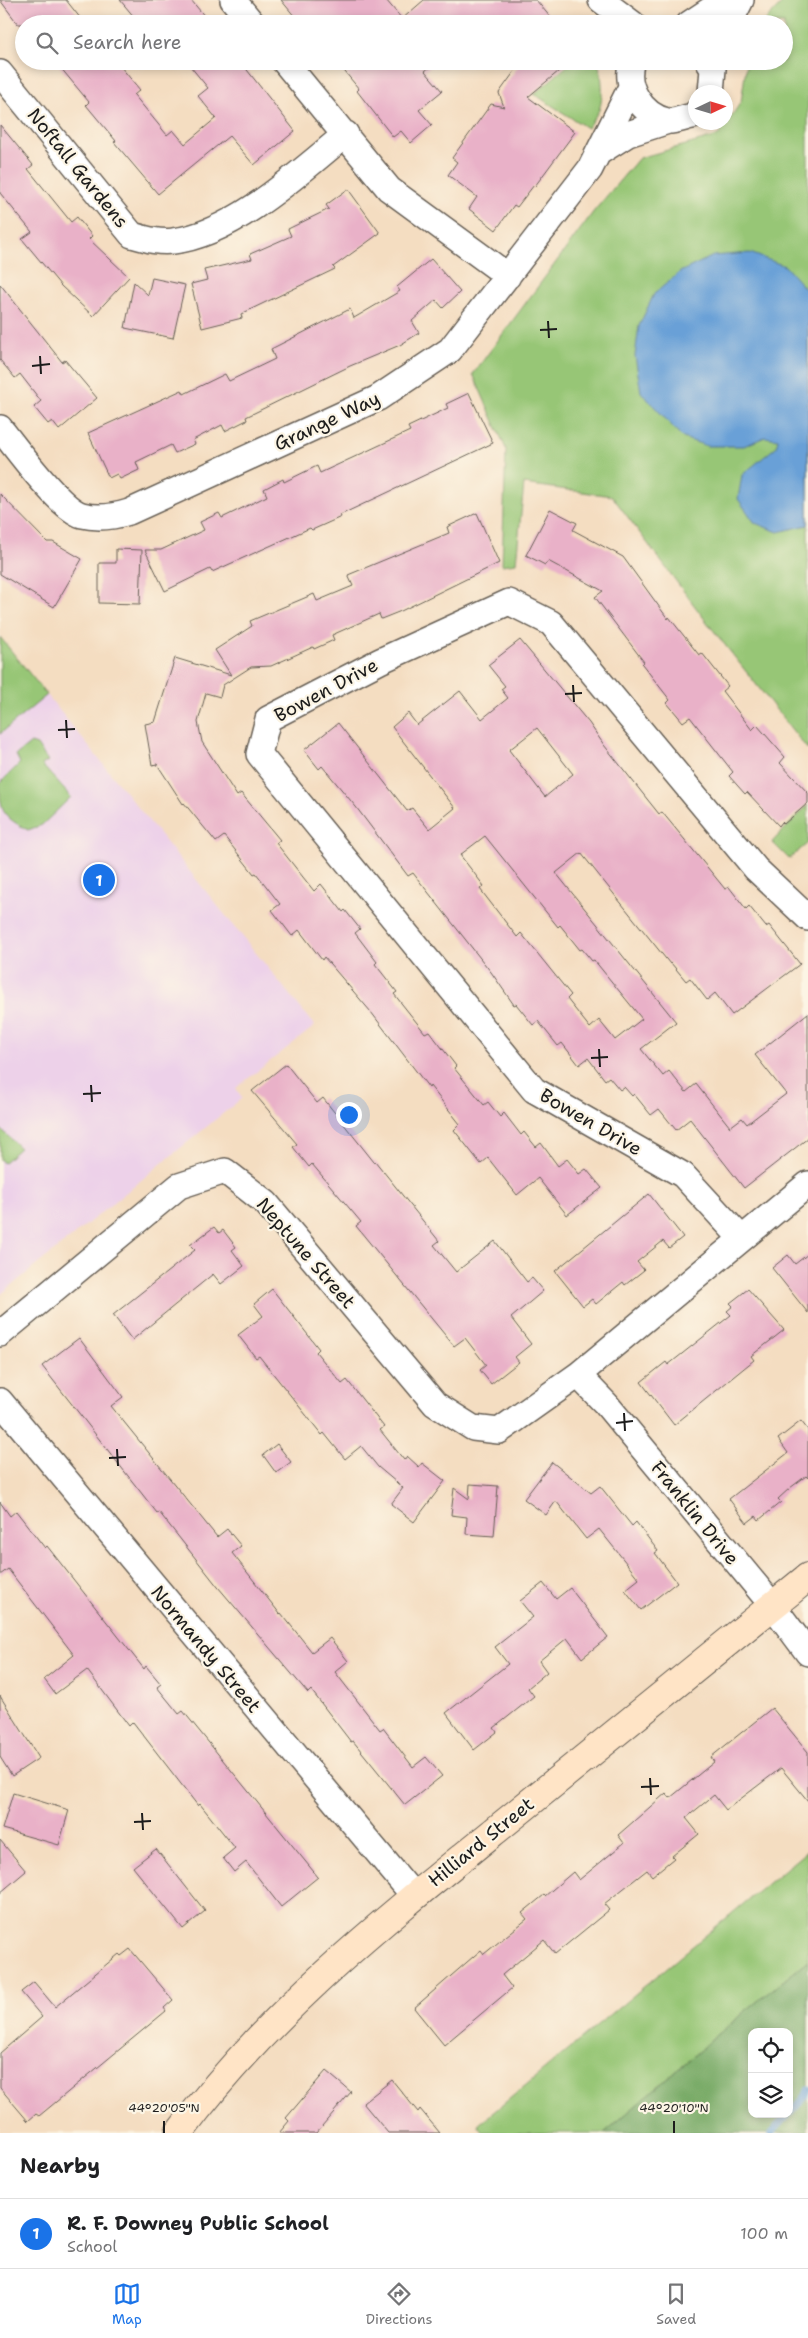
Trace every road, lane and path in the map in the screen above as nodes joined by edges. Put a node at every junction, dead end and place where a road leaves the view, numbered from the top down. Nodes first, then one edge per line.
1 (233, 0) edge
2 (589, 0) edge
3 (601, 0) edge
4 (726, 0) edge
5 (741, 0) edge
6 (246, 15) edge
7 (597, 15) edge
8 (621, 15) edge
9 (703, 15) edge
10 (733, 15) edge
11 (292, 70) edge
12 (629, 70) edge
13 (0, 73) edge
14 (688, 117) edge
15 (668, 121) junction
16 (346, 134) junction
17 (596, 155) junction
18 (508, 276) junction
19 (0, 428) edge
20 (808, 918) edge
21 (808, 1184) edge
22 (741, 1238) junction
23 (0, 1334) edge
24 (578, 1375) junction
25 (0, 1401) edge
26 (808, 1577) edge
27 (773, 1606) junction
28 (808, 1653) edge
29 (414, 1896) junction
30 (179, 2133) edge

1 - 6 street
2 - 7 street
3 - 8 street
4 - 9 street
5 - 10 street
11 - 16 street
12 - 15 street
12 - 17 street, Grange Way
13 - 16 street, Noftall Gardens
14 - 15 street, Grange Way
15 - 17 street, Grange Way
16 - 18 street
17 - 18 street, Grange Way
18 - 19 street, Grange Way
20 - 22 street, Bowen Drive
21 - 22 street
22 - 24 street
23 - 24 street, Neptune Street
24 - 27 street, Franklin Drive
25 - 29 street, Normandy Street
26 - 27 street, Hilliard Street
27 - 28 street, Franklin Drive
27 - 29 street, Hilliard Street
29 - 30 street, Hilliard Street

